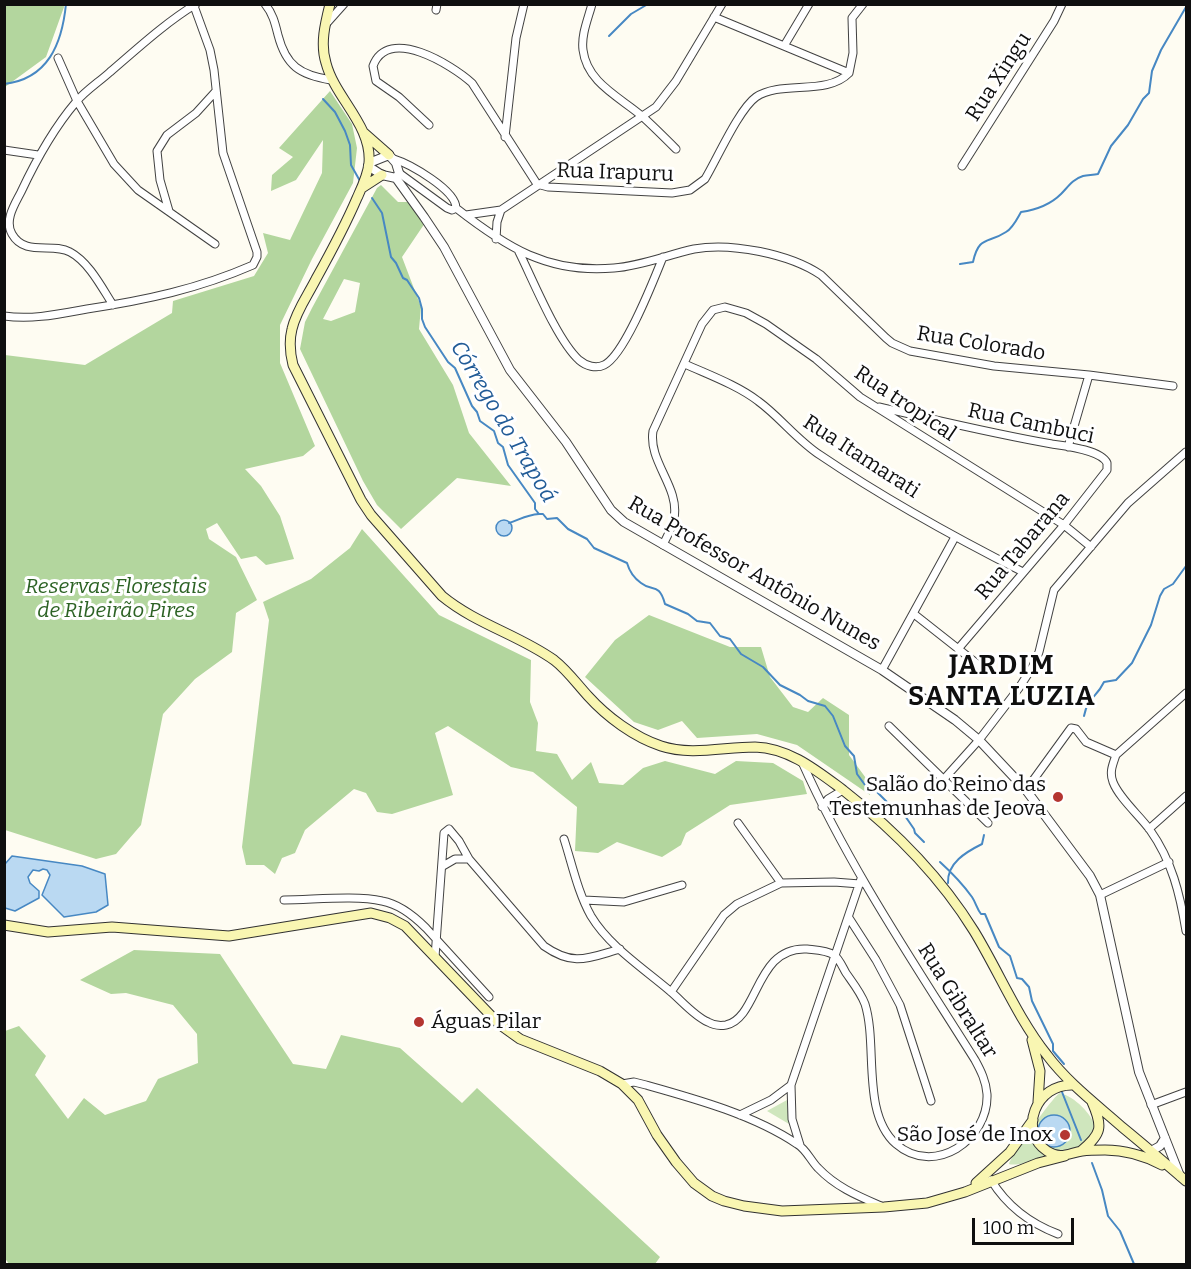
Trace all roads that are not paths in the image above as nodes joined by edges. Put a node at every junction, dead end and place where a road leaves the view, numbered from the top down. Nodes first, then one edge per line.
1 (265, 4) edge
2 (272, 4) edge
3 (330, 4) edge
4 (344, 4) edge
5 (524, 4) edge
6 (592, 4) edge
7 (722, 4) edge
8 (809, 4) edge
9 (863, 4) edge
10 (1062, 4) edge
11 (195, 5) edge
12 (273, 16) junction
13 (714, 17) junction
14 (325, 25) junction
15 (784, 46) junction
16 (58, 58) dead end
17 (849, 73) junction
18 (331, 80) junction
19 (216, 91) junction
20 (76, 101) junction
21 (642, 116) junction
22 (429, 125) dead end
23 (362, 131) junction
24 (505, 136) junction
25 (676, 149) dead end
26 (4, 150) edge
27 (38, 154) junction
28 (391, 157) junction
29 (369, 164) junction
30 (962, 166) dead end
31 (382, 175) junction
32 (397, 175) junction
33 (537, 184) junction
34 (362, 188) junction
35 (456, 208) junction
36 (501, 210) junction
37 (169, 211) junction
38 (466, 215) junction
39 (496, 239) junction
40 (215, 244) dead end
41 (519, 252) junction
42 (663, 257) junction
43 (113, 305) junction
44 (4, 316) edge
45 (685, 364) junction
46 (1089, 375) junction
47 (1173, 386) dead end
48 (874, 405) junction
49 (1068, 447) junction
50 (1186, 452) edge
51 (1107, 462) joint
52 (1064, 525) junction
53 (955, 537) junction
54 (663, 544) junction
55 (1092, 547) junction
56 (1023, 572) junction
57 (914, 614) junction
58 (958, 649) junction
59 (980, 666) dead end
60 (882, 670) junction
61 (1186, 693) edge
62 (889, 726) dead end
63 (979, 740) junction
64 (1116, 755) junction
65 (802, 760) junction
66 (944, 779) junction
67 (843, 790) junction
68 (1026, 790) junction
69 (1186, 796) edge
70 (822, 807) junction
71 (738, 823) dead end
72 (988, 823) dead end
73 (1149, 829) junction
74 (564, 839) dead end
75 (469, 860) junction
76 (1169, 862) junction
77 (442, 866) junction
78 (861, 881) junction
79 (781, 883) junction
80 (682, 885) dead end
81 (1186, 891) edge
82 (1100, 895) junction
83 (1180, 896) junction
84 (284, 900) dead end
85 (584, 900) junction
86 (849, 918) junction
87 (4, 925) edge
88 (1186, 931) edge
89 (437, 941) junction
90 (620, 949) junction
91 (835, 955) junction
92 (435, 957) junction
93 (671, 992) junction
94 (489, 997) dead end
95 (1027, 1026) junction
96 (622, 1084) junction
97 (791, 1085) junction
98 (1074, 1085) junction
99 (1186, 1092) edge
100 (932, 1101) dead end
101 (1092, 1101) junction
102 (1038, 1102) junction
103 (1151, 1105) junction
104 (740, 1115) junction
105 (1033, 1120) junction
106 (1165, 1138) junction
107 (800, 1145) junction
108 (1081, 1151) junction
109 (1151, 1151) junction
110 (1065, 1156) junction
111 (1181, 1176) edge
112 (991, 1180) junction
113 (965, 1192) junction
114 (884, 1208) junction
115 (1058, 1234) dead end

1 - 12 street
2 - 12 street
3 - 14 main road
4 - 14 street
5 - 24 street
6 - 21 street
7 - 13 street
8 - 15 street
9 - 17 street
10 - 30 street, Rua Xingu
11 - 19 street
11 - 20 street
12 - 18 street
13 - 15 street
13 - 21 street
14 - 18 main road
15 - 17 street
16 - 20 street
17 - 33 street, Rua Irapuru
18 - 23 main road
19 - 37 street
19 - 43 street
20 - 27 street
20 - 37 street
21 - 25 street
21 - 33 street
22 - 24 street, Rua Irapuru
23 - 28 main road
23 - 29 main road
24 - 33 street, Rua Irapuru
26 - 27 street
27 - 43 street
28 - 29 street
28 - 32 street, Rua Professor Antônio Nunes
28 - 35 street
29 - 31 street
29 - 34 main road
31 - 32 street
31 - 34 main road
32 - 35 street
32 - 54 street, Rua Professor Antônio Nunes
33 - 36 street
34 - 65 main road
35 - 38 street, Rua Colorado
36 - 38 street
36 - 39 street
37 - 40 street
38 - 39 street, Rua Colorado
39 - 41 street, Rua Colorado
41 - 42 street, Rua Colorado
41 - 42 street
42 - 46 street, Rua Colorado
43 - 44 street
45 - 48 street, Rua tropical
45 - 53 street, Rua Itamarati
45 - 54 street
46 - 47 street, Rua Colorado
46 - 49 street
48 - 49 street, Rua Cambuci
48 - 52 street, Rua tropical
49 - 51 street, Rua Cambuci
50 - 55 street
51 - 52 street, Rua Tabarana
52 - 55 street, Rua tropical
52 - 56 street, Rua Tabarana
53 - 56 street, Rua Itamarati
53 - 57 street
54 - 60 street, Rua Professor Antônio Nunes
55 - 63 street
56 - 58 street, Rua Tabarana
57 - 58 street
57 - 60 street
58 - 59 street
60 - 63 street, Rua Professor Antônio Nunes
61 - 64 street
62 - 66 street
63 - 66 street
63 - 68 street, Rua Professor Antônio Nunes
64 - 68 street
64 - 73 street
65 - 67 main road
65 - 70 street, Rua Gibraltar
66 - 72 street
67 - 70 street
67 - 95 main road
68 - 82 street, Rua Professor Antônio Nunes
69 - 73 street
70 - 78 street, Rua Gibraltar
71 - 79 street
73 - 76 street
74 - 85 street
75 - 77 street
75 - 77 street
75 - 90 street
76 - 82 street
76 - 83 street
77 - 89 street
78 - 79 street
78 - 86 street
78 - 91 street, Rua Gibraltar
79 - 93 street
80 - 85 street
81 - 83 street
82 - 103 street, Rua Professor Antônio Nunes
83 - 88 street
84 - 89 street
85 - 90 street
86 - 91 street
86 - 100 street
87 - 92 main road
89 - 92 street
89 - 94 street
90 - 93 street
91 - 93 street
91 - 97 street
92 - 96 main road
95 - 98 main road
95 - 102 main road
96 - 104 street
96 - 114 main road
97 - 104 street
97 - 107 street
98 - 101 main road
98 - 102 main road
99 - 103 street
101 - 108 main road
101 - 109 main road
102 - 105 main road
103 - 106 street, Rua Professor Antônio Nunes
104 - 107 street
105 - 110 main road
105 - 113 main road
106 - 109 street
106 - 111 street, Rua Professor Antônio Nunes
107 - 114 street
108 - 110 main road
108 - 111 main road
109 - 111 main road
110 - 112 main road
112 - 113 main road
112 - 115 street
113 - 114 main road

